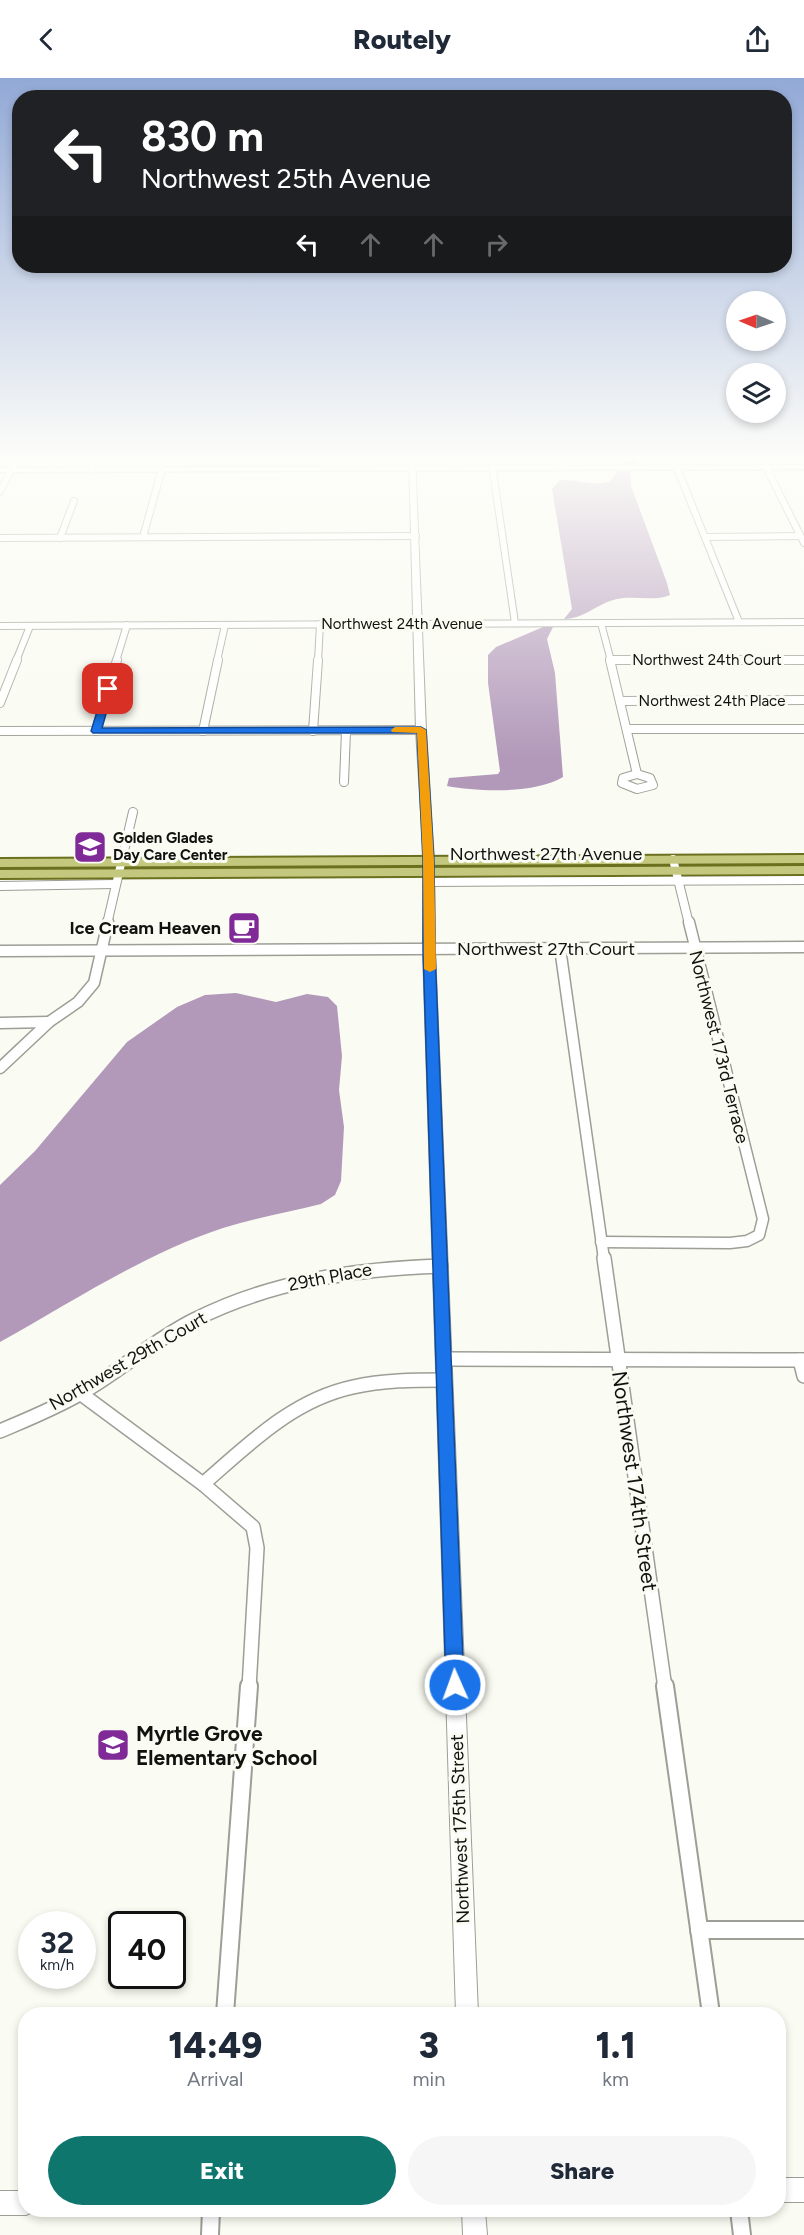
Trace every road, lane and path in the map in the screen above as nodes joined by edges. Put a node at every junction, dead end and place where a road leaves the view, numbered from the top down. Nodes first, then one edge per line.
1 (417, 556) edge
2 (505, 556) edge
3 (712, 556) edge
4 (739, 622) junction
5 (804, 622) edge
6 (515, 623) junction
7 (601, 623) junction
8 (320, 624) junction
9 (419, 624) junction
10 (127, 625) junction
11 (225, 625) junction
12 (0, 626) edge
13 (30, 626) junction
14 (610, 660) junction
15 (804, 660) edge
16 (804, 700) edge
17 (620, 701) junction
18 (0, 703) edge
19 (628, 729) junction
20 (804, 729) edge
21 (203, 730) junction
22 (346, 730) junction
23 (421, 730) junction
24 (0, 731) edge
25 (96, 731) junction
26 (313, 731) junction
27 (637, 774) dead end
28 (344, 782) dead end
29 (133, 812) dead end
30 (804, 859) edge
31 (0, 863) edge
32 (675, 870) junction
33 (804, 870) edge
34 (429, 872) junction
35 (118, 873) junction
36 (0, 874) edge
37 (804, 880) edge
38 (0, 886) edge
39 (804, 947) edge
40 (560, 948) junction
41 (694, 948) junction
42 (429, 950) junction
43 (0, 951) edge
44 (101, 951) junction
45 (49, 1022) junction
46 (0, 1023) edge
47 (0, 1068) edge
48 (601, 1242) junction
49 (441, 1266) junction
50 (224, 1306) joint
51 (445, 1359) junction
52 (618, 1359) junction
53 (802, 1360) edge
54 (804, 1376) edge
55 (445, 1380) junction
56 (80, 1393) junction
57 (0, 1431) edge
58 (203, 1484) junction
59 (699, 1930) junction
60 (804, 1930) edge
61 (225, 2007) edge
62 (467, 2007) edge
63 (710, 2007) edge
64 (786, 2190) edge
65 (804, 2190) edge
66 (18, 2202) edge
67 (0, 2203) edge
68 (211, 2217) edge
69 (474, 2217) edge
70 (740, 2217) edge
71 (210, 2235) edge
72 (475, 2235) edge
73 (742, 2235) edge

1 - 9 street, Northwest 175th Street
2 - 6 street
3 - 4 street
4 - 5 street, Northwest 24th Avenue
4 - 7 street, Northwest 24th Avenue
6 - 7 street, Northwest 24th Avenue
6 - 9 street, Northwest 24th Avenue
7 - 14 street
8 - 9 street, Northwest 24th Avenue
8 - 11 street, Northwest 24th Avenue
8 - 26 street
9 - 23 street, Northwest 175th Street
10 - 11 street, Northwest 24th Avenue
10 - 13 street, Northwest 24th Avenue
10 - 25 street
11 - 21 street
12 - 13 street, Northwest 24th Avenue
13 - 18 street
14 - 15 street, Northwest 24th Court
14 - 17 street
16 - 17 street, Northwest 24th Place
17 - 19 street
19 - 20 street
19 - 27 street
21 - 25 street
21 - 26 street
22 - 23 street
22 - 26 street
22 - 28 street
23 - 34 street, Northwest 175th Street
24 - 25 street
29 - 35 street
30 - 32 main road, Northwest 27th Avenue
31 - 35 main road, Northwest 27th Avenue
32 - 33 main road, Northwest 27th Avenue
32 - 34 main road, Northwest 27th Avenue
32 - 37 street
32 - 41 street, Northwest 173rd Terrace
34 - 35 main road, Northwest 27th Avenue
34 - 42 street, Northwest 175th Street
35 - 36 main road, Northwest 27th Avenue
35 - 38 street
35 - 44 street
39 - 41 street, Northwest 27th Court
40 - 41 street, Northwest 27th Court
40 - 42 street, Northwest 27th Court
40 - 48 street, Northwest 174th Street
41 - 48 street, Northwest 173rd Terrace
42 - 44 street, Northwest 27th Court
42 - 49 street, Northwest 175th Street
43 - 44 street, Northwest 27th Court
44 - 45 street
45 - 46 street
45 - 47 street
48 - 52 street, Northwest 174th Street
49 - 50 street, 29th Place
49 - 51 street, Northwest 175th Street
50 - 56 street, Northwest 29th Court
51 - 52 street
51 - 55 street, Northwest 175th Street
52 - 53 street
52 - 59 street, Northwest 174th Street
53 - 54 street
55 - 58 street
55 - 62 street, Northwest 175th Street
56 - 57 street, Northwest 29th Court
56 - 58 street
58 - 61 street
59 - 60 street
59 - 63 street, Northwest 174th Street
64 - 65 street
66 - 67 street
68 - 71 street
69 - 72 street
70 - 73 street

